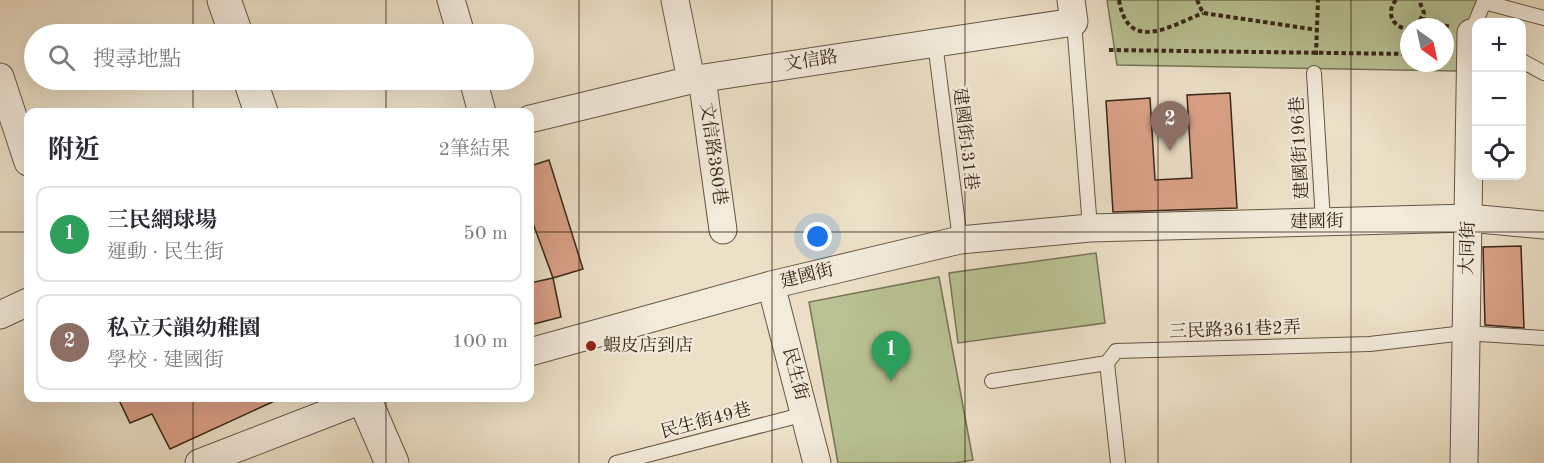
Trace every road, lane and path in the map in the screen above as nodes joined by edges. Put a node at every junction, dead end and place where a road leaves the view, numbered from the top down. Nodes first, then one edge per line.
1 (224, 0) edge
2 (452, 0) edge
3 (675, 0) edge
4 (1119, 0) edge
5 (1197, 0) edge
6 (1318, 0) edge
7 (1396, 0) edge
8 (1419, 0) edge
9 (1073, 11) edge
10 (1203, 13) junction
11 (1421, 18) edge
12 (1479, 18) edge
13 (1544, 18) edge
14 (232, 24) edge
15 (458, 24) edge
16 (1400, 28) edge
17 (1318, 30) junction
18 (935, 43) junction
19 (1109, 50) dead end
20 (1316, 53) junction
21 (1400, 54) edge
22 (1526, 64) edge
23 (1473, 72) edge
24 (1314, 73) joint
25 (1544, 73) edge
26 (696, 79) junction
27 (1, 86) edge
28 (253, 90) edge
29 (476, 90) edge
30 (260, 108) edge
31 (481, 108) edge
32 (534, 118) edge
33 (24, 151) edge
34 (1469, 218) junction
35 (1323, 221) junction
36 (1544, 225) edge
37 (1090, 228) junction
38 (723, 230) dead end
39 (960, 240) junction
40 (771, 285) junction
41 (24, 304) edge
42 (0, 315) edge
43 (1464, 333) junction
44 (1544, 338) edge
45 (534, 351) edge
46 (1107, 363) junction
47 (992, 381) dead end
48 (355, 402) edge
49 (367, 402) edge
50 (805, 414) junction
51 (199, 463) edge
52 (392, 463) edge
53 (616, 463) edge
54 (817, 463) edge
55 (1118, 463) edge
56 (1464, 463) edge

1 - 14 street
2 - 15 street
3 - 26 street, 文信路380巷
4 - 10 path
5 - 10 path
6 - 17 path
7 - 16 path
8 - 11 path
9 - 18 street, 文信路
9 - 37 lane
10 - 17 path
12 - 13 lane
17 - 20 path
18 - 26 street, 文信路
18 - 39 lane, 建國街131巷
19 - 20 path
20 - 21 path
20 - 24 path
22 - 25 lane
23 - 34 street, 大同街
24 - 35 lane, 建國街196巷
26 - 32 street, 文信路
26 - 38 street, 文信路380巷
27 - 33 street
28 - 30 street
29 - 31 street
34 - 35 street, 建國街
34 - 36 street, 建國街
34 - 43 street, 大同街
35 - 37 street, 建國街
37 - 39 street, 建國街
39 - 40 street, 建國街
40 - 45 street, 建國街
40 - 50 street, 民生街
41 - 42 street
43 - 44 lane
43 - 46 lane, 三民路361巷2弄
43 - 56 street, 大同街
46 - 47 lane
46 - 55 lane
48 - 51 street
49 - 52 street
50 - 53 lane, 民生街49巷
50 - 54 street, 民生街

